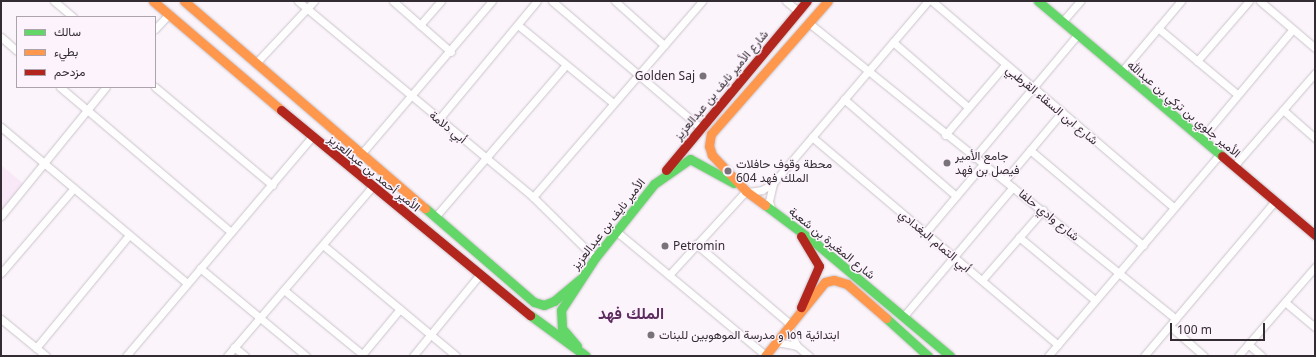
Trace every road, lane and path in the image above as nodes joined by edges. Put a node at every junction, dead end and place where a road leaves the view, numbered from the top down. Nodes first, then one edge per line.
1 (54, 1) edge
2 (153, 1) edge
3 (184, 1) edge
4 (298, 1) edge
5 (314, 1) edge
6 (393, 1) edge
7 (441, 1) edge
8 (492, 1) edge
9 (538, 1) edge
10 (552, 1) edge
11 (615, 1) edge
12 (702, 1) edge
13 (786, 1) edge
14 (807, 1) edge
15 (828, 1) edge
16 (928, 1) edge
17 (932, 1) edge
18 (1038, 1) edge
19 (1080, 1) edge
20 (1180, 1) edge
21 (1249, 1) edge
22 (1260, 1) edge
23 (307, 9) junction
24 (798, 12) junction
25 (169, 14) junction
26 (72, 16) edge
27 (1062, 22) junction
28 (809, 23) junction
29 (420, 25) junction
30 (518, 25) junction
31 (1158, 28) junction
32 (156, 29) edge
33 (1293, 30) junction
34 (1078, 34) junction
35 (1, 37) edge
36 (893, 42) junction
37 (664, 45) junction
38 (1315, 48) edge
39 (16, 50) edge
40 (450, 52) junction
41 (1197, 62) junction
42 (256, 63) junction
43 (566, 64) junction
44 (1005, 65) junction
45 (868, 71) junction
46 (1122, 71) junction
47 (1315, 73) edge
48 (640, 74) junction
49 (61, 88) edge
50 (105, 88) edge
51 (156, 88) edge
52 (1034, 88) junction
53 (1238, 95) junction
54 (409, 96) junction
55 (844, 99) junction
56 (613, 103) junction
57 (968, 107) junction
58 (87, 110) junction
59 (1283, 110) junction
60 (1062, 112) junction
61 (439, 119) junction
62 (1, 127) edge
63 (702, 129) junction
64 (945, 135) junction
65 (312, 137) junction
66 (812, 137) junction
67 (1315, 138) edge
68 (1200, 139) junction
69 (708, 142) joint
70 (1030, 150) junction
71 (362, 153) junction
72 (1219, 155) junction
73 (974, 158) junction
74 (487, 159) junction
75 (45, 163) junction
76 (984, 163) junction
77 (1234, 166) junction
78 (1005, 180) junction
79 (773, 183) junction
80 (654, 184) junction
81 (272, 185) junction
82 (372, 187) junction
83 (1013, 187) junction
84 (74, 188) junction
85 (746, 190) junction
86 (956, 196) junction
87 (533, 198) junction
88 (1275, 201) junction
89 (1174, 208) junction
90 (1043, 210) junction
91 (772, 211) junction
92 (1, 216) edge
93 (436, 216) junction
94 (796, 231) junction
95 (231, 232) junction
96 (618, 232) junction
97 (925, 233) junction
98 (129, 235) junction
99 (1315, 235) edge
100 (1019, 237) junction
101 (696, 244) junction
102 (323, 245) junction
103 (1143, 245) junction
104 (954, 257) junction
105 (595, 258) junction
106 (1315, 267) edge
107 (200, 268) junction
108 (1, 273) edge
109 (1119, 273) junction
110 (480, 274) junction
111 (668, 276) junction
112 (580, 279) junction
113 (982, 280) junction
114 (187, 283) junction
115 (284, 290) junction
116 (1095, 300) junction
117 (1285, 302) junction
118 (400, 309) junction
119 (800, 311) junction
120 (903, 317) junction
121 (260, 318) junction
122 (1, 319) edge
123 (1176, 319) junction
124 (789, 325) junction
125 (1170, 326) junction
126 (1315, 327) edge
127 (431, 335) junction
128 (777, 342) junction
129 (1248, 344) junction
130 (1058, 345) junction
131 (797, 346) junction
132 (234, 347) junction
133 (36, 348) junction
134 (362, 355) edge
135 (46, 356) edge
136 (126, 356) edge
137 (227, 356) edge
138 (245, 356) edge
139 (306, 356) edge
140 (414, 356) edge
141 (456, 356) edge
142 (586, 356) edge
143 (765, 356) edge
144 (809, 356) edge
145 (928, 356) edge
146 (950, 356) edge
147 (1048, 356) edge
148 (1144, 356) edge
149 (1204, 356) edge
150 (1238, 356) edge
151 (1262, 356) edge

1 - 26 street
2 - 25 street, الأمير أحمد بن عبدالعزيز
3 - 42 street, الأمير أحمد بن عبدالعزيز
4 - 23 street, أبي دلامة
5 - 23 street
6 - 29 street
7 - 29 street
8 - 40 street
9 - 30 street
10 - 48 street
11 - 37 street
12 - 37 street
13 - 24 street
14 - 24 street, شارع الأمير نايف بن عبدالعزيز
15 - 28 street, شارع الأمير نايف بن عبدالعزيز
16 - 36 street
17 - 44 street, شارع ابن السقاء القرطبي
18 - 27 street, الأمير جلوي بن تركي بن عبدالله
19 - 27 street
20 - 31 street
21 - 41 street
22 - 33 street
23 - 42 street
23 - 54 street, أبي دلامة
24 - 63 street, شارع الأمير نايف بن عبدالعزيز
25 - 32 street
25 - 65 street, الأمير أحمد بن عبدالعزيز
27 - 34 street, الأمير جلوي بن تركي بن عبدالله
28 - 45 street, شارع وادي حلفا
28 - 69 street, شارع الأمير نايف بن عبدالعزيز
29 - 40 street
30 - 43 street
30 - 61 street
31 - 41 street
31 - 46 street
33 - 38 street
33 - 53 street
34 - 46 street, الأمير جلوي بن تركي بن عبدالله
34 - 52 street
35 - 39 street
36 - 45 street
36 - 57 street
37 - 48 street
40 - 54 street
41 - 53 street
42 - 71 street, الأمير أحمد بن عبدالعزيز
43 - 56 street
43 - 74 street
44 - 52 street, شارع ابن السقاء القرطبي
44 - 57 street
45 - 55 street
45 - 64 street, شارع وادي حلفا
46 - 68 street, الأمير جلوي بن تركي بن عبدالله
47 - 59 street
48 - 56 street
48 - 63 street
49 - 58 street
50 - 58 street
51 - 81 street
52 - 60 street, شارع ابن السقاء القرطبي
52 - 73 street
53 - 68 street
54 - 61 street, أبي دلامة
54 - 71 street
55 - 66 street
55 - 86 street
56 - 87 street
57 - 64 street
58 - 75 street
58 - 95 street
59 - 67 street
59 - 77 street
60 - 70 street
60 - 89 street, شارع ابن السقاء القرطبي
61 - 74 street, أبي دلامة
62 - 75 street
63 - 80 street, شارع الأمير نايف بن عبدالعزيز
64 - 73 street, شارع وادي حلفا
65 - 81 street
65 - 82 street, الأمير أحمد بن عبدالعزيز
66 - 79 street
66 - 97 street, أبي التمام البغدادي
68 - 72 street, الأمير جلوي بن تركي بن عبدالله
69 - 85 street, شارع المغيرة بن شعبة
70 - 78 street
70 - 103 street
71 - 93 street, الأمير أحمد بن عبدالعزيز
72 - 77 street, الأمير جلوي بن تركي بن عبدالله
72 - 89 street
73 - 76 street, شارع وادي حلفا
74 - 87 street, أبي دلامة
74 - 93 street
75 - 84 street
75 - 92 street
76 - 78 street, شارع وادي حلفا
76 - 86 street
77 - 88 street, الأمير جلوي بن تركي بن عبدالله
78 - 83 street, شارع وادي حلفا
79 - 85 street
79 - 91 street
80 - 85 street, الأمير نايف بن عبدالعزيز
80 - 96 street, الأمير نايف بن عبدالعزيز
81 - 95 street
82 - 102 street
82 - 110 street, الأمير أحمد بن عبدالعزيز
83 - 90 street, شارع وادي حلفا
83 - 104 street
84 - 98 street
84 - 108 street
85 - 91 street, شارع المغيرة بن شعبة
85 - 101 street
86 - 97 street
87 - 105 street, أبي دلامة
88 - 99 street, الأمير جلوي بن تركي بن عبدالله
88 - 123 street
89 - 103 street
90 - 100 street
90 - 109 street, شارع وادي حلفا
91 - 94 street, شارع المغيرة بن شعبة
93 - 112 street, الأمير أحمد بن عبدالعزيز
94 - 119 street
94 - 120 street, شارع المغيرة بن شعبة
95 - 107 street
96 - 105 street, الأمير نايف بن عبدالعزيز
96 - 111 street
97 - 104 street, أبي التمام البغدادي
98 - 114 street
98 - 133 street
100 - 113 street
100 - 116 street
101 - 111 street
101 - 124 street
102 - 115 street
102 - 118 street
103 - 109 street
104 - 113 street, أبي التمام البغدادي
104 - 120 street
105 - 112 street, الأمير نايف بن عبدالعزيز
106 - 117 street
107 - 114 street
107 - 121 street
109 - 116 street
109 - 123 street, شارع وادي حلفا
110 - 127 street
110 - 142 street, الأمير أحمد بن عبدالعزيز
111 - 143 street
112 - 142 street, الأمير نايف بن عبدالعزيز
113 - 130 street, أبي التمام البغدادي
114 - 136 street
115 - 121 street
115 - 134 street
116 - 130 street
117 - 126 street
117 - 129 street
118 - 127 street
118 - 134 street
119 - 124 street
119 - 145 street, شارع المغيرة بن شعبة
120 - 146 street, شارع المغيرة بن شعبة
121 - 132 street
121 - 139 street
122 - 133 street
123 - 125 street
124 - 128 street
124 - 131 street
125 - 148 street
125 - 149 street
127 - 140 street
127 - 141 street
128 - 131 street
128 - 143 street
129 - 150 street
129 - 151 street
130 - 147 street
131 - 144 street
132 - 137 street
132 - 138 street
133 - 135 street

